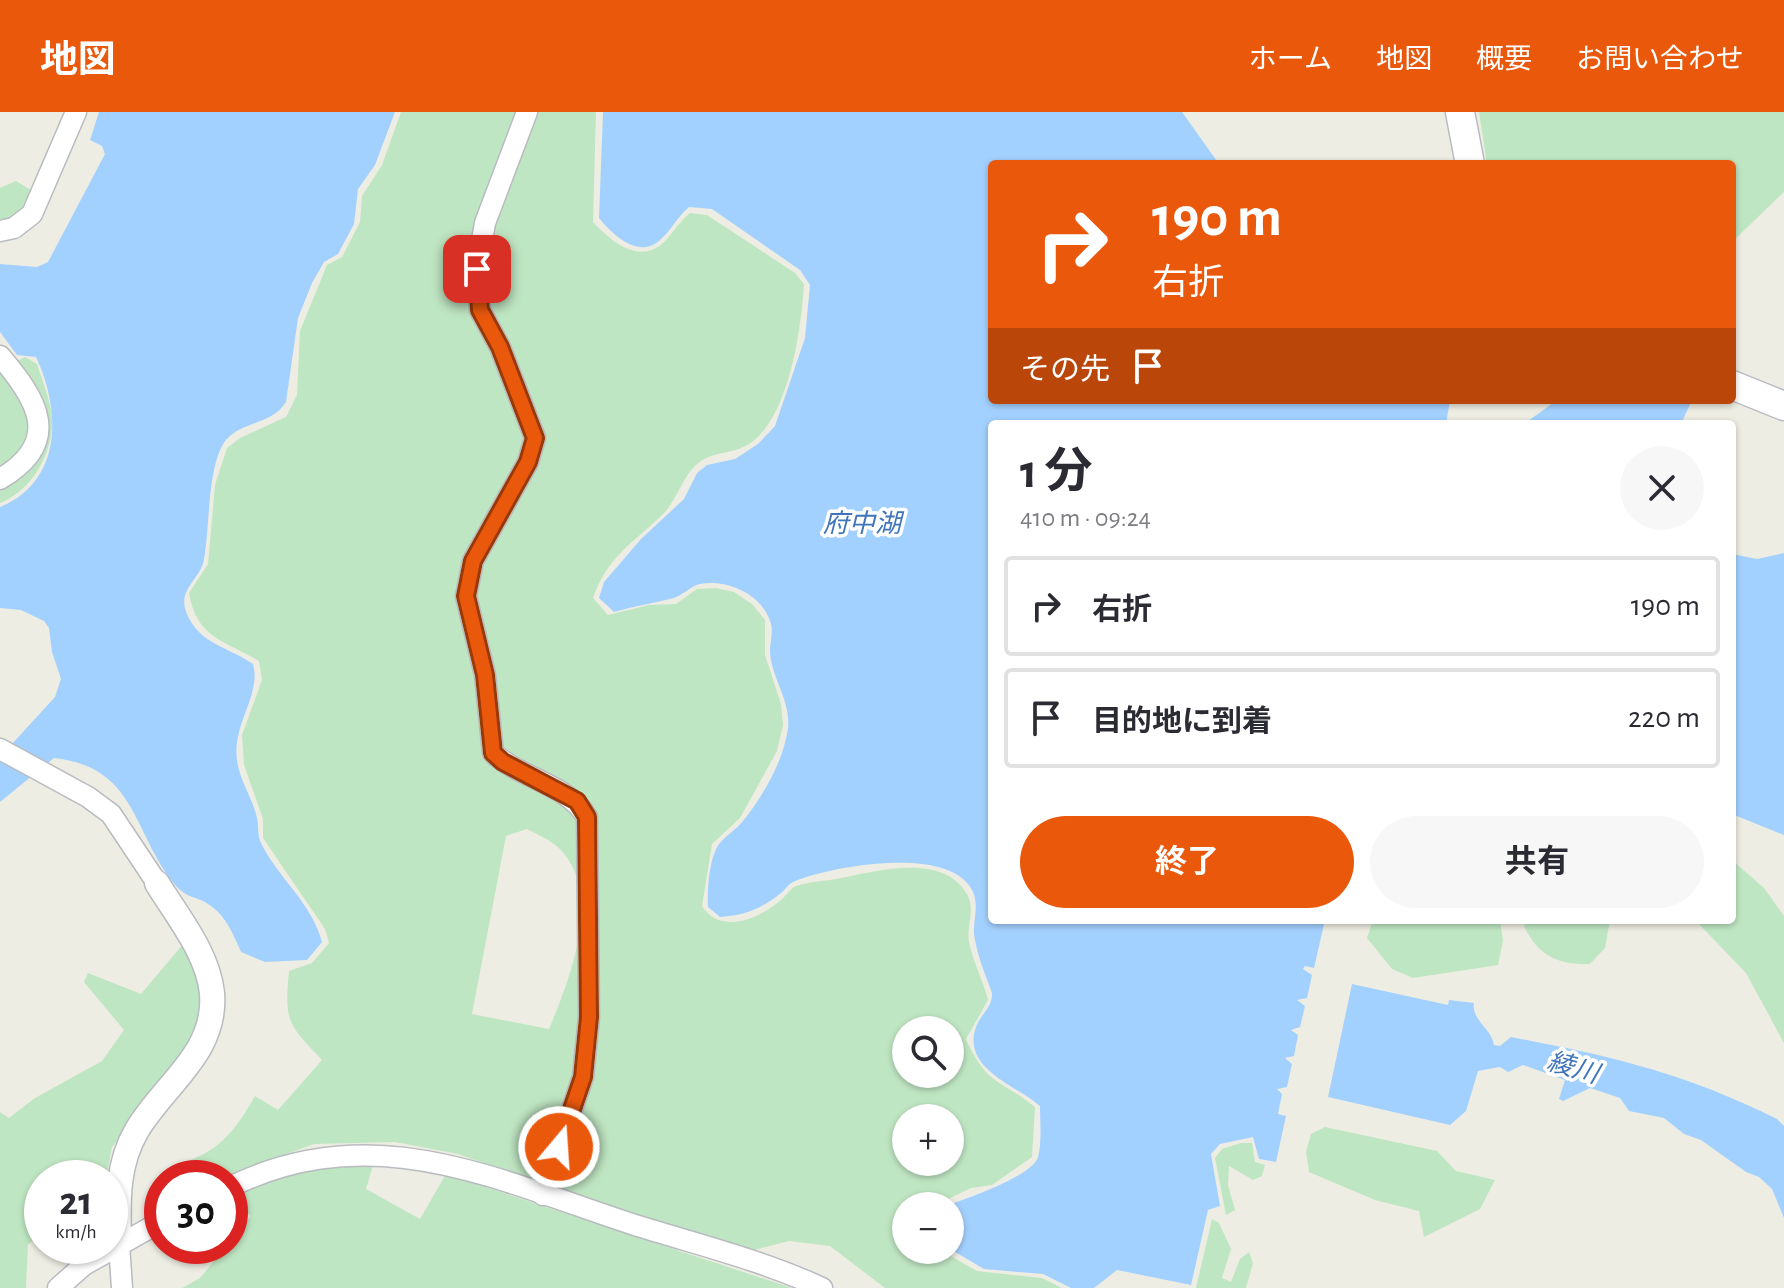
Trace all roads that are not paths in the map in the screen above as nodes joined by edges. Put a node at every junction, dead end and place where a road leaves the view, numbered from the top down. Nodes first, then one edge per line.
1 (76, 112) edge
2 (527, 112) edge
3 (1460, 112) edge
4 (1469, 160) edge
5 (0, 231) edge
6 (0, 356) edge
7 (1736, 387) edge
8 (1784, 406) edge
9 (0, 479) edge
10 (2, 750) edge
11 (157, 883) joint
12 (123, 1160) edge
13 (248, 1180) edge
14 (543, 1195) junction
15 (86, 1264) edge
16 (120, 1264) edge
17 (58, 1288) edge
18 (122, 1288) edge
19 (822, 1288) edge

1 - 5 street
2 - 14 street
3 - 4 main road
6 - 9 street
7 - 8 main road
10 - 11 street
11 - 12 street
13 - 14 street
14 - 19 street
15 - 17 street
16 - 18 street

